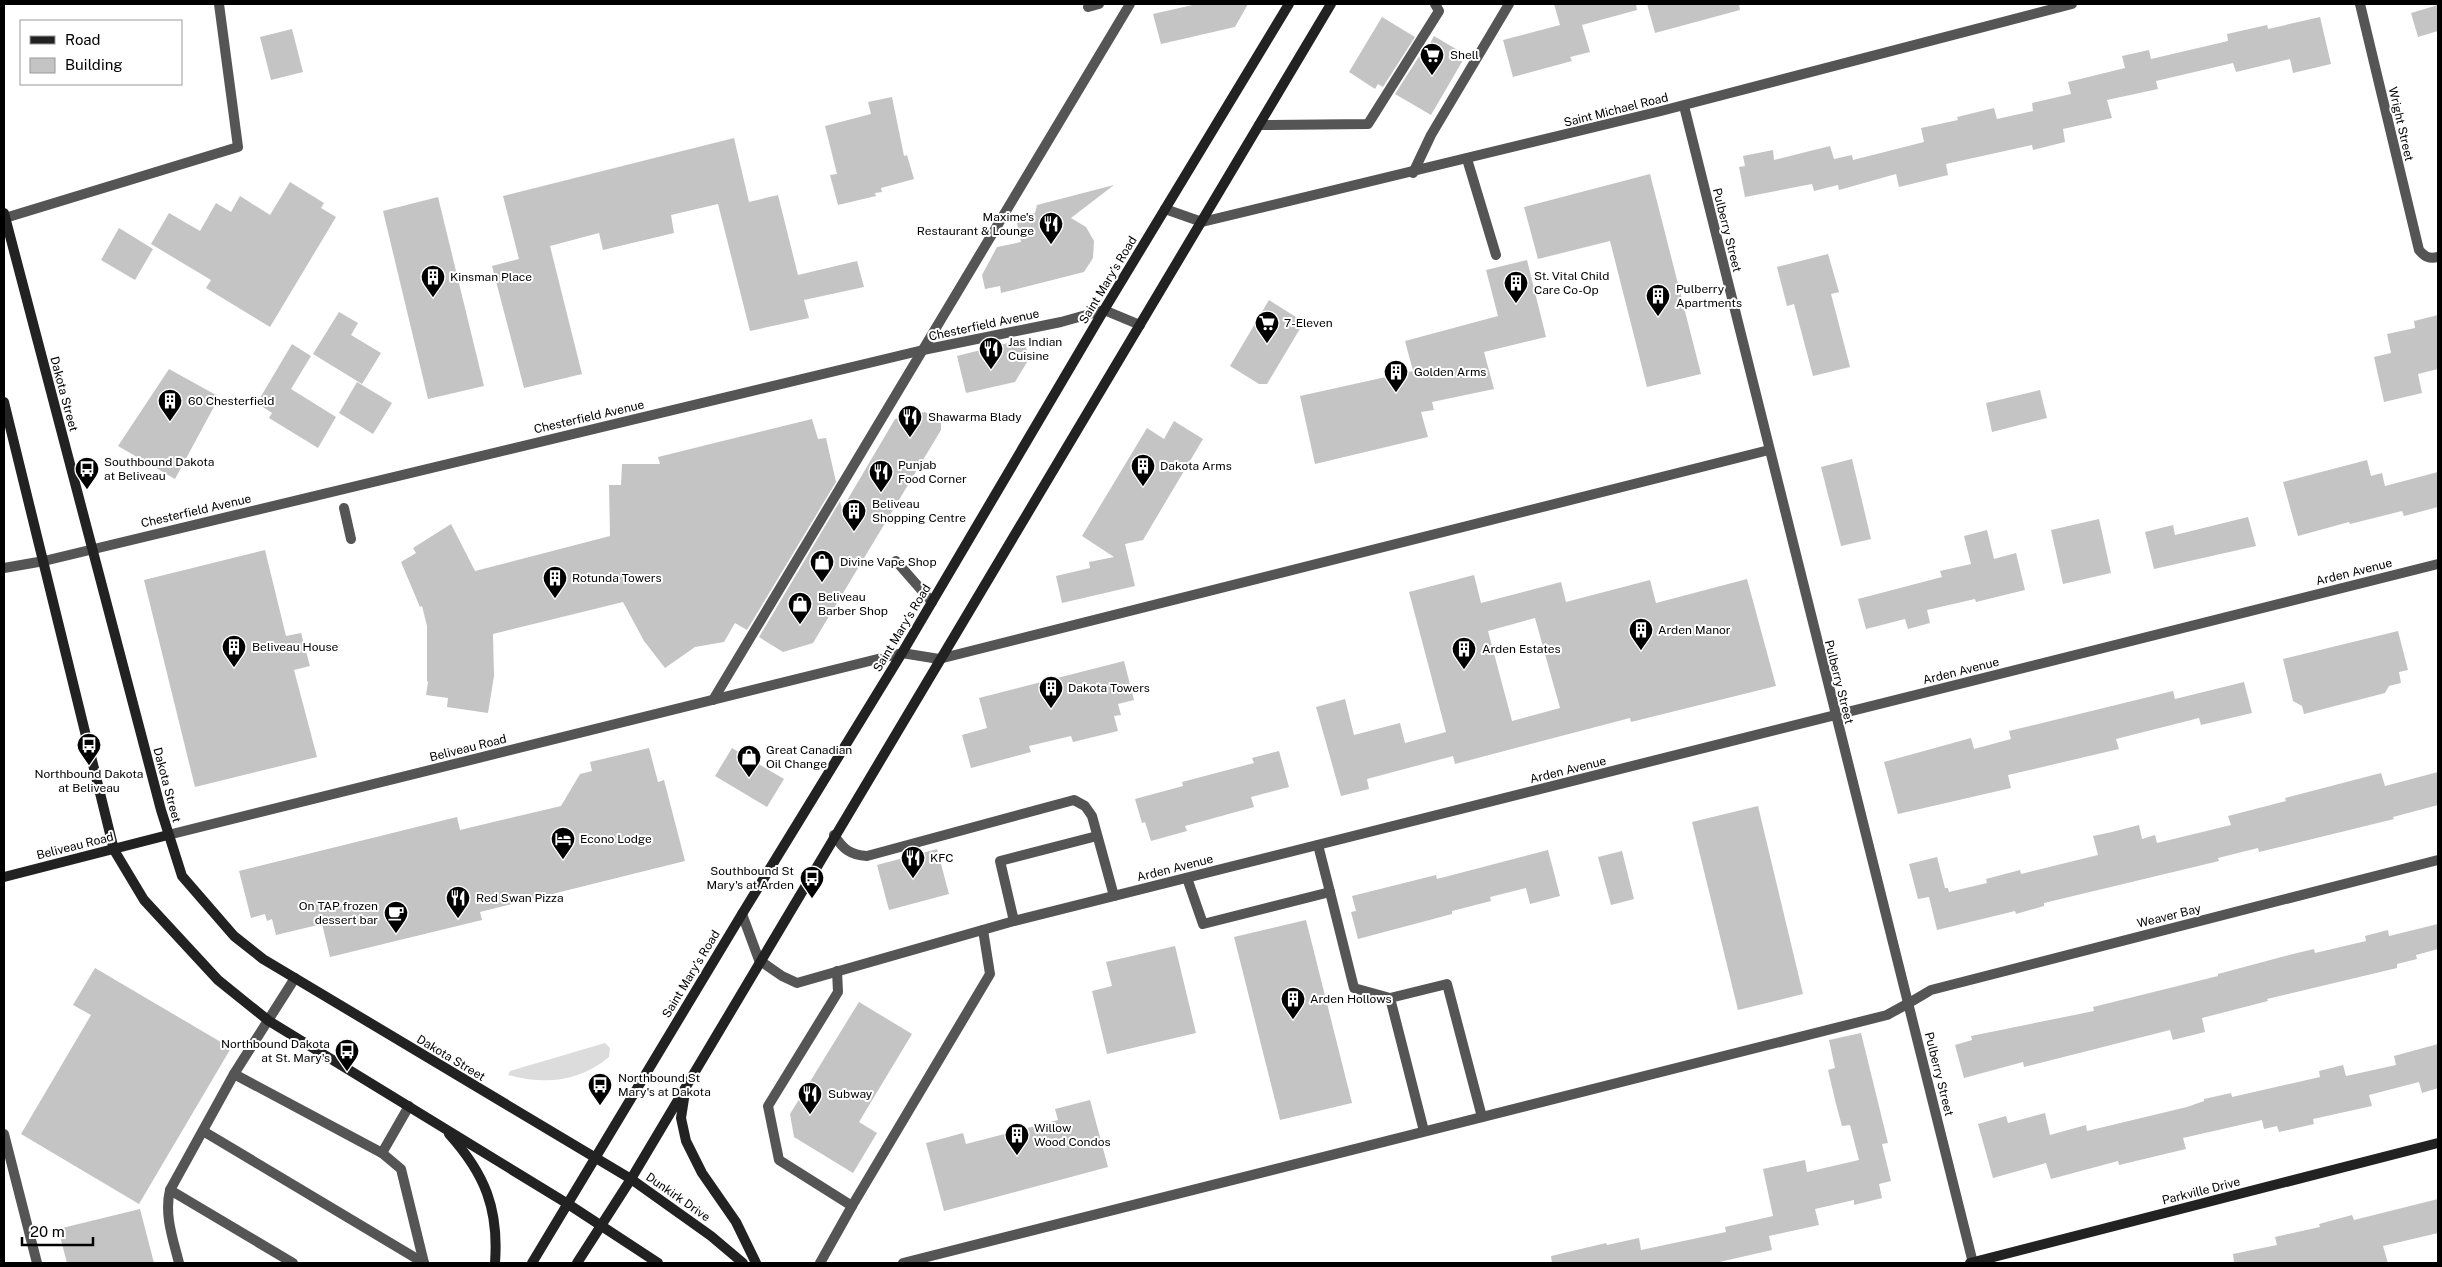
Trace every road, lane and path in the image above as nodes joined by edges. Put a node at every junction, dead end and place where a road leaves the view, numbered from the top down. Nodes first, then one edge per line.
1 (219, 4) edge
2 (1099, 4) edge
3 (1130, 4) edge
4 (1289, 4) edge
5 (1331, 4) edge
6 (1509, 4) edge
7 (2072, 4) edge
8 (2360, 4) edge
9 (1088, 6) dead end
10 (1437, 7) edge
11 (1684, 106) junction
12 (1259, 125) junction
13 (1467, 159) junction
14 (1413, 173) junction
15 (1165, 209) junction
16 (4, 216) edge
17 (1202, 222) junction
18 (1496, 255) dead end
19 (2438, 257) edge
20 (1104, 310) junction
21 (1140, 325) junction
22 (923, 350) junction
23 (4, 402) edge
24 (1769, 450) junction
25 (344, 508) dead end
26 (351, 539) dead end
27 (91, 549) junction
28 (44, 561) junction
29 (896, 561) dead end
30 (2438, 564) edge
31 (4, 568) edge
32 (932, 602) junction
33 (902, 654) junction
34 (939, 659) junction
35 (713, 700) junction
36 (1835, 716) junction
37 (168, 835) junction
38 (834, 835) junction
39 (1097, 836) junction
40 (1318, 845) junction
41 (114, 850) junction
42 (2438, 860) edge
43 (4, 877) edge
44 (1187, 878) junction
45 (1330, 892) junction
46 (1114, 896) junction
47 (742, 914) junction
48 (1014, 921) junction
49 (983, 930) junction
50 (759, 960) junction
51 (837, 971) junction
52 (295, 978) junction
53 (1390, 998) junction
54 (1909, 1003) junction
55 (269, 1021) junction
56 (234, 1074) junction
57 (686, 1084) junction
58 (409, 1106) junction
59 (1482, 1117) junction
60 (440, 1124) junction
61 (203, 1131) junction
62 (1424, 1131) junction
63 (4, 1134) edge
64 (2438, 1143) edge
65 (382, 1153) junction
66 (594, 1158) junction
67 (630, 1178) junction
68 (170, 1190) junction
69 (568, 1204) junction
70 (852, 1206) junction
71 (601, 1226) junction
72 (37, 1263) edge
73 (179, 1263) edge
74 (294, 1263) edge
75 (424, 1263) edge
76 (495, 1263) edge
77 (532, 1263) edge
78 (577, 1263) edge
79 (658, 1263) edge
80 (743, 1263) edge
81 (756, 1263) edge
82 (820, 1263) edge
83 (903, 1263) edge
84 (1972, 1263) edge

1 - 16 street
2 - 9 street
3 - 22 street
4 - 15 main road, Saint Mary’s Road
5 - 12 main road
6 - 14 street
7 - 11 street, Saint Michael Road
8 - 19 street, Wright Street
10 - 12 street
11 - 13 street, Saint Michael Road
11 - 24 street, Pulberry Street
12 - 17 main road
13 - 14 street, Saint Michael Road
13 - 18 street
14 - 17 street, Saint Michael Road
15 - 17 street
15 - 20 main road, Saint Mary’s Road
16 - 27 main road, Dakota Street
17 - 21 main road
20 - 21 street
20 - 22 street, Chesterfield Avenue
20 - 32 main road, Saint Mary’s Road
21 - 34 main road
22 - 27 street, Chesterfield Avenue
22 - 35 street
23 - 28 main road
24 - 34 street
24 - 36 street, Pulberry Street
25 - 26 street
27 - 28 street, Chesterfield Avenue
27 - 37 main road, Dakota Street
28 - 31 street, Chesterfield Avenue
28 - 41 main road
29 - 32 street
30 - 36 street, Arden Avenue
32 - 33 main road, Saint Mary’s Road
33 - 34 street, Beliveau Road
33 - 35 street, Beliveau Road
33 - 47 main road, Saint Mary’s Road
34 - 38 main road
35 - 37 street, Beliveau Road
36 - 40 street, Arden Avenue
36 - 54 street, Pulberry Street
37 - 41 main road, Beliveau Road
37 - 52 main road, Dakota Street
38 - 39 street
38 - 50 main road
39 - 46 street
39 - 48 street
40 - 44 street, Arden Avenue
40 - 45 street
41 - 43 main road, Beliveau Road
41 - 55 main road
42 - 54 street, Weaver Bay
44 - 45 street
44 - 46 street, Arden Avenue
45 - 53 street
46 - 48 street, Arden Avenue
47 - 50 street
47 - 66 main road, Saint Mary’s Road
48 - 49 street, Arden Avenue
49 - 51 street, Arden Avenue
49 - 70 street
50 - 51 street, Arden Avenue
50 - 57 main road
51 - 70 street
52 - 55 street
52 - 66 main road, Dakota Street
53 - 59 street
53 - 62 street
54 - 59 street, Weaver Bay
54 - 84 street, Pulberry Street
55 - 56 street
55 - 58 main road
56 - 61 street
56 - 65 street
57 - 67 main road
57 - 81 main road
58 - 60 main road
58 - 65 street
59 - 62 street, Weaver Bay
60 - 69 main road
60 - 76 main road
61 - 68 street
61 - 75 street
62 - 83 street, Weaver Bay
63 - 72 street
64 - 84 main road, Parkville Drive
65 - 75 street
66 - 67 main road, Dunkirk Drive
66 - 69 main road, Saint Mary’s Road
67 - 71 main road
67 - 80 main road, Dunkirk Drive
68 - 73 street
68 - 74 street
69 - 71 main road
69 - 77 main road, Saint Mary’s Road
70 - 82 street
71 - 78 main road
71 - 79 main road

